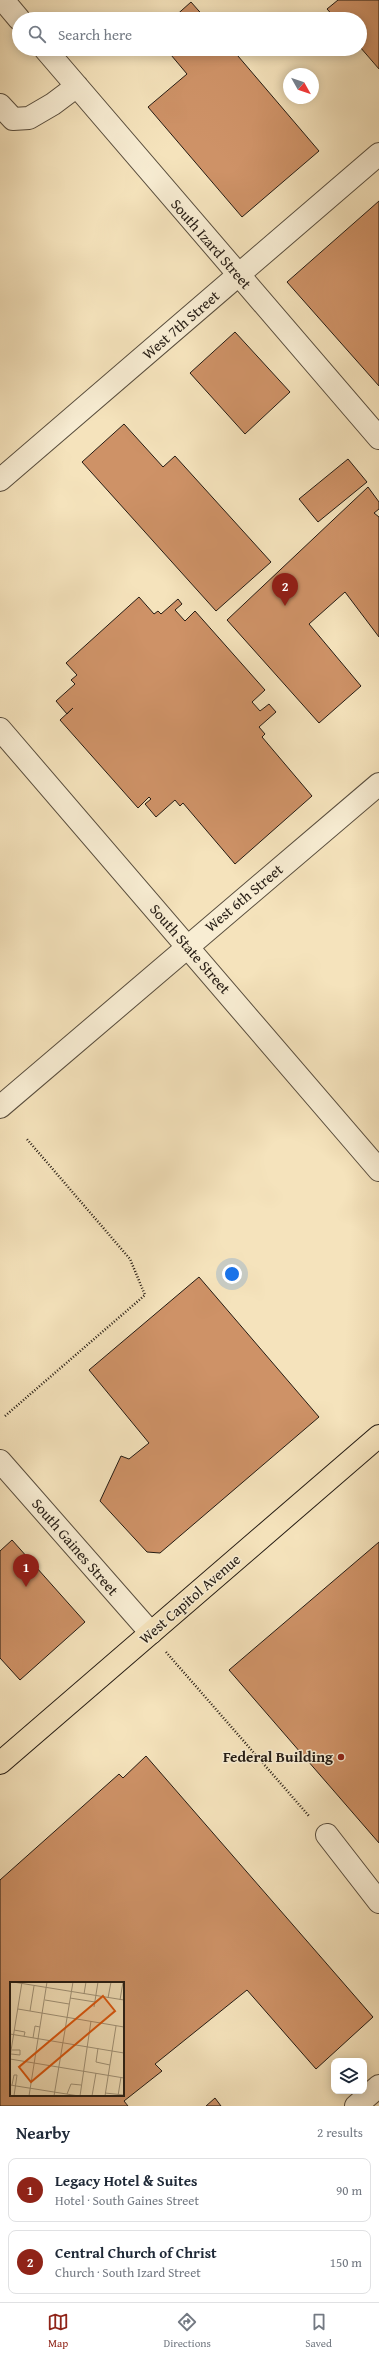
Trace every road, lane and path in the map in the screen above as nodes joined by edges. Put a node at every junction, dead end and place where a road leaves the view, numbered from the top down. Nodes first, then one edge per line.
1 (3, 0) edge
2 (13, 12) edge
3 (51, 56) edge
4 (77, 86) junction
5 (0, 105) edge
6 (379, 154) edge
7 (239, 276) junction
8 (379, 438) edge
9 (0, 480) edge
10 (0, 729) edge
11 (379, 784) edge
12 (187, 946) junction
13 (0, 1107) edge
14 (26, 1138) dead end
15 (379, 1170) edge
16 (5, 1416) dead end
17 (379, 1436) edge
18 (0, 1461) edge
19 (151, 1632) junction
20 (0, 1763) edge
21 (327, 1835) joint
22 (379, 1902) edge
23 (379, 2086) edge
24 (356, 2106) edge

1 - 2 street
3 - 4 street, South Izard Street
4 - 5 street
4 - 7 street, South Izard Street
6 - 7 street, West 7th Street
7 - 8 street, South Izard Street
7 - 9 street, West 7th Street
10 - 12 street, South State Street
11 - 12 street, West 6th Street
12 - 13 street, West 6th Street
12 - 15 street, South State Street
14 - 16 path
17 - 19 main road, West Capitol Avenue
18 - 19 street, South Gaines Street
19 - 20 main road, West Capitol Avenue
19 - 21 path
21 - 22 street
23 - 24 street

